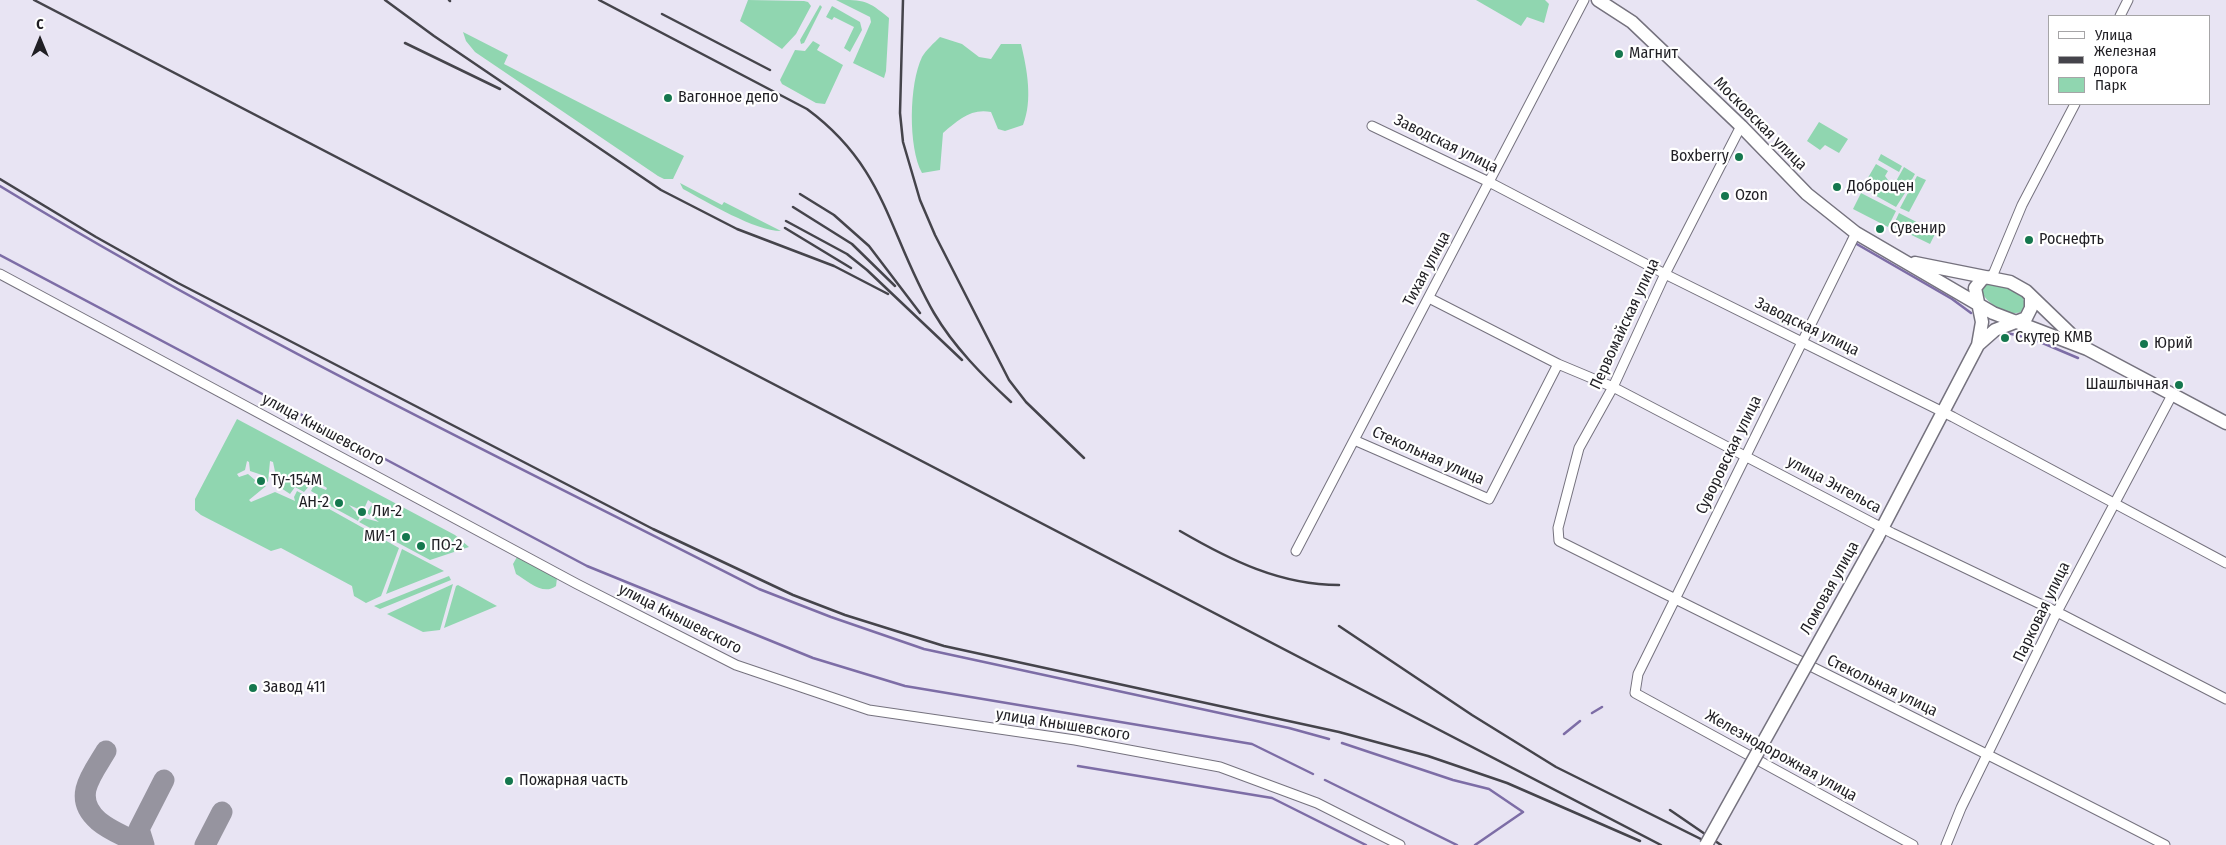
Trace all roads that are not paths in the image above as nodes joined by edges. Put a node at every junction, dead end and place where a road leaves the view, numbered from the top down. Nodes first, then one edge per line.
1 (1584, 0) edge
2 (1598, 0) edge
3 (2128, 0) edge
4 (2120, 15) edge
5 (2073, 105) edge
6 (1372, 126) dead end
7 (1741, 126) junction
8 (1490, 182) junction
9 (1856, 233) junction
10 (1905, 261) junction
11 (0, 274) edge
12 (1665, 274) junction
13 (1992, 277) junction
14 (2031, 297) junction
15 (1429, 298) junction
16 (1978, 304) junction
17 (2016, 323) junction
18 (1803, 341) junction
19 (1978, 345) junction
20 (2087, 350) junction
21 (1558, 364) junction
22 (1613, 387) junction
23 (2172, 395) junction
24 (1944, 413) junction
25 (2226, 423) edge
26 (1354, 440) junction
27 (1746, 456) junction
28 (2114, 504) junction
29 (1880, 533) junction
30 (1558, 541) joint
31 (1296, 551) dead end
32 (2226, 563) edge
33 (1675, 599) junction
34 (2057, 612) junction
35 (1635, 693) joint
36 (2226, 700) edge
37 (1989, 754) junction
38 (1400, 845) edge
39 (1706, 845) edge
40 (1913, 845) edge
41 (1946, 845) edge
42 (2165, 845) edge

1 - 8 street, Тихая улица
2 - 7 main road, Московская улица
3 - 4 street
5 - 13 street
6 - 8 street, Заводская улица
7 - 9 main road, Московская улица
7 - 12 street, Первомайская улица
8 - 12 street, Заводская улица
8 - 15 street, Тихая улица
9 - 10 main road, Московская улица
9 - 18 street, Суворовская улица
10 - 13 main road, Московская улица
10 - 16 main road, Московская улица
11 - 38 street, улица Кнышевского
12 - 18 street, Заводская улица
12 - 22 street, Первомайская улица
13 - 14 main road, Московская улица
13 - 16 main road
14 - 17 main road
14 - 20 main road, Московская улица
15 - 21 street, улица Энгельса
15 - 26 street, Тихая улица
16 - 17 main road, Московская улица
16 - 19 main road
17 - 19 main road
17 - 20 main road, Московская улица
18 - 24 street, Заводская улица
18 - 27 street, Суворовская улица
19 - 24 main road, Ломовая улица
20 - 23 main road, Московская улица
21 - 22 street, улица Энгельса
21 - 26 street, Стекольная улица
22 - 27 street, улица Энгельса
22 - 30 street, Первомайская улица
23 - 25 main road, Московская улица
23 - 28 street, Парковая улица
24 - 28 street, Заводская улица
24 - 29 main road, Ломовая улица
26 - 31 street, Тихая улица
27 - 29 street, улица Энгельса
27 - 33 street, Суворовская улица
28 - 32 street, Заводская улица
28 - 34 street, Парковая улица
29 - 34 street, улица Энгельса
29 - 39 main road, Ломовая улица, bridge
30 - 33 street, Стекольная улица
33 - 35 street, Суворовская улица
33 - 37 street, Стекольная улица
34 - 36 street, улица Энгельса
34 - 37 street, Парковая улица
35 - 40 street, Железнодорожная улица
37 - 41 street, Парковая улица
37 - 42 street, Стекольная улица

